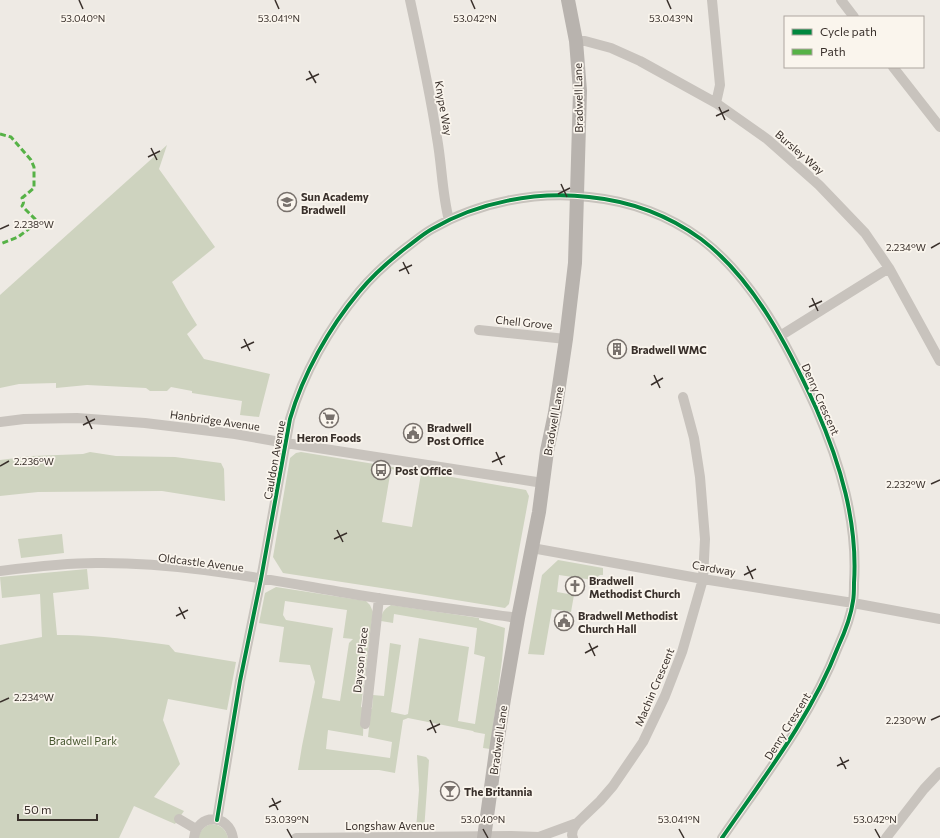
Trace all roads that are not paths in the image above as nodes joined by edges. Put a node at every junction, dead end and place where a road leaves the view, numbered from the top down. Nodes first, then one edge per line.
1 (410, 0) edge
2 (568, 0) edge
3 (712, 0) edge
4 (841, 0) edge
5 (853, 16) edge
6 (576, 41) junction
7 (894, 68) edge
8 (716, 103) junction
9 (940, 126) edge
10 (577, 196) junction
11 (449, 220) junction
12 (889, 268) junction
13 (479, 330) dead end
14 (780, 336) junction
15 (566, 339) junction
16 (940, 360) edge
17 (683, 397) dead end
18 (0, 422) edge
19 (286, 443) junction
20 (543, 483) junction
21 (532, 548) junction
22 (0, 571) edge
23 (261, 579) junction
24 (704, 579) junction
25 (379, 598) junction
26 (853, 604) junction
27 (518, 618) junction
28 (940, 619) edge
29 (365, 724) dead end
30 (940, 772) edge
31 (179, 818) dead end
32 (217, 820) junction
33 (576, 823) junction
34 (195, 833) edge
35 (541, 837) edge
36 (233, 838) edge
37 (296, 838) edge
38 (484, 838) edge
39 (573, 838) edge
40 (722, 838) edge
41 (886, 838) edge

1 - 11 street, Knype Way
2 - 6 street, Bradwell Lane
3 - 8 street
4 - 5 street
6 - 8 street, Bursley Way
6 - 10 street, Bradwell Lane
7 - 9 street
8 - 12 street, Bursley Way
10 - 11 street, Cauldon Avenue
10 - 14 street, Denry Crescent
10 - 15 street, Bradwell Lane
11 - 19 street, Cauldon Avenue
12 - 14 street
12 - 16 street, Bursley Way
13 - 15 street, Chell Grove
14 - 26 street, Denry Crescent
15 - 20 street, Bradwell Lane
17 - 24 street, Machin Crescent
18 - 19 street, Hanbridge Avenue
19 - 20 street, Hanbridge Avenue
19 - 23 street, Cauldon Avenue
20 - 21 street, Bradwell Lane
21 - 24 street, Cardway
21 - 27 street, Bradwell Lane
22 - 23 street, Oldcastle Avenue
23 - 25 street, Oldcastle Avenue
23 - 32 street, Cauldon Avenue
24 - 26 street, Cardway
24 - 33 street, Machin Crescent
25 - 27 street, Oldcastle Avenue
25 - 29 street, Dayson Place
26 - 28 street, Cardway
26 - 40 street, Denry Crescent
27 - 38 street, Bradwell Lane
30 - 41 street
31 - 34 street
32 - 34 street
32 - 36 street
33 - 35 street, Machin Crescent
33 - 39 street
35 - 38 street, Longshaw Avenue
37 - 38 street, Longshaw Avenue

